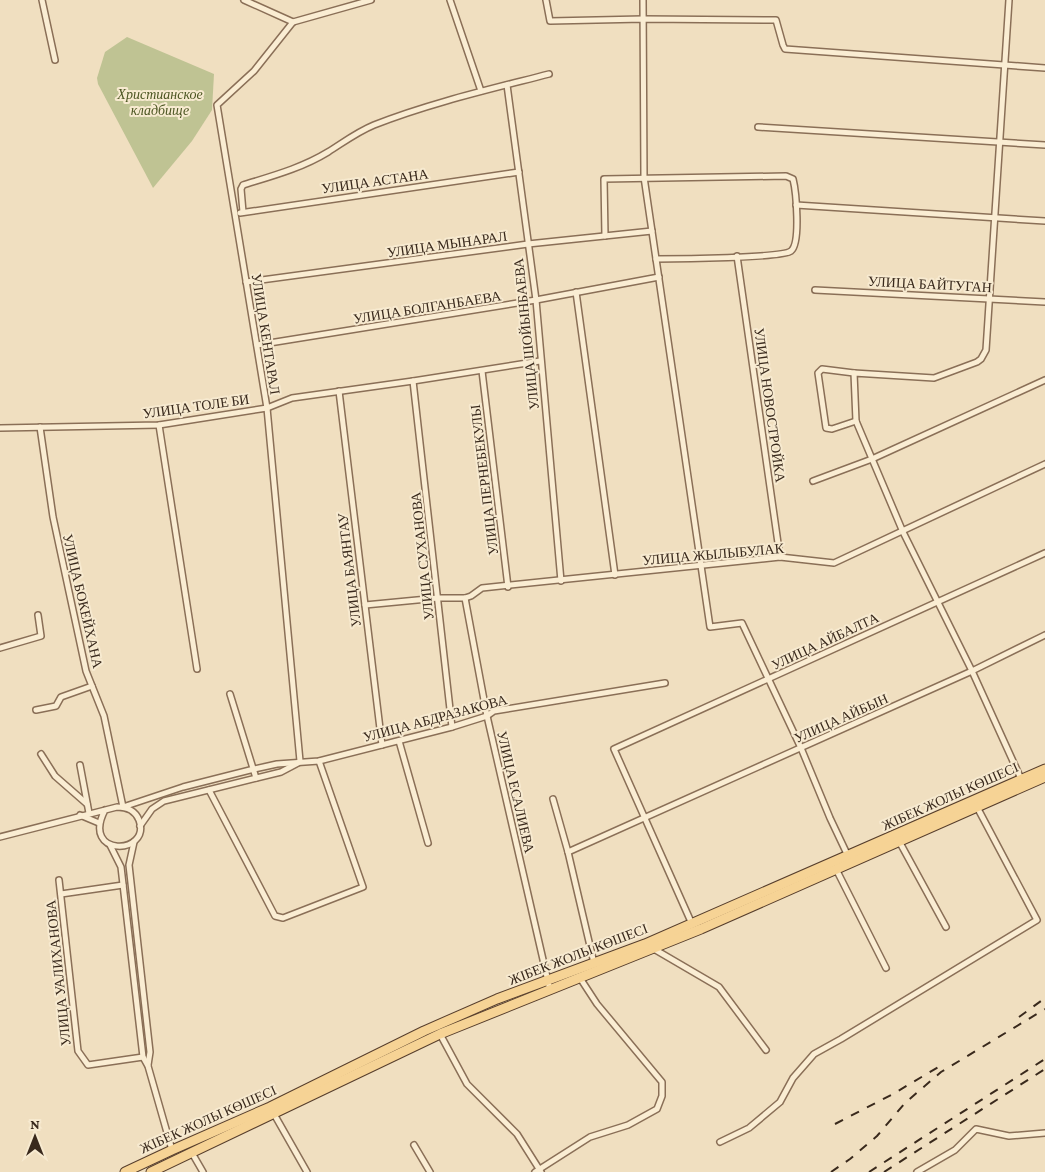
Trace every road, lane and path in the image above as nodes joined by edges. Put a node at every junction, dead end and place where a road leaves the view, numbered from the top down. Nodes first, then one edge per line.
1 (42, 0) edge
2 (244, 0) edge
3 (371, 0) edge
4 (450, 0) edge
5 (546, 0) edge
6 (643, 0) edge
7 (1009, 0) edge
8 (251, 2) edge
9 (643, 19) junction
10 (292, 22) junction
11 (56, 60) dead end
12 (1005, 65) junction
13 (1045, 68) edge
14 (549, 74) dead end
15 (507, 85) junction
16 (481, 91) junction
17 (758, 127) dead end
18 (1000, 143) junction
19 (1045, 145) edge
20 (519, 172) junction
21 (644, 177) junction
22 (796, 205) junction
23 (243, 212) junction
24 (235, 213) junction
25 (995, 219) junction
26 (1045, 221) edge
27 (652, 232) junction
28 (605, 236) junction
29 (528, 244) junction
30 (737, 256) junction
31 (656, 259) junction
32 (659, 277) junction
33 (246, 282) junction
34 (815, 290) dead end
35 (576, 292) junction
36 (990, 298) junction
37 (536, 300) junction
38 (1045, 302) edge
39 (257, 345) junction
40 (540, 361) junction
41 (482, 371) junction
42 (854, 372) junction
43 (1045, 380) edge
44 (413, 382) junction
45 (339, 391) junction
46 (267, 408) junction
47 (856, 421) junction
48 (159, 425) junction
49 (40, 427) junction
50 (0, 428) edge
51 (872, 459) junction
52 (1045, 464) edge
53 (813, 481) dead end
54 (903, 532) junction
55 (1045, 553) edge
56 (780, 557) junction
57 (702, 566) junction
58 (615, 575) junction
59 (561, 581) junction
60 (508, 586) junction
61 (438, 598) junction
62 (464, 598) junction
63 (937, 602) junction
64 (365, 605) junction
65 (38, 615) dead end
66 (1045, 635) edge
67 (0, 648) edge
68 (197, 669) dead end
69 (972, 671) junction
70 (769, 680) junction
71 (665, 683) dead end
72 (92, 686) junction
73 (230, 694) dead end
74 (36, 710) dead end
75 (487, 716) junction
76 (452, 727) junction
77 (398, 741) junction
78 (382, 745) junction
79 (801, 748) junction
80 (41, 754) dead end
81 (300, 761) junction
82 (319, 761) junction
83 (80, 765) dead end
84 (254, 769) junction
85 (1045, 769) edge
86 (1045, 777) edge
87 (256, 778) junction
88 (1023, 783) junction
89 (209, 790) junction
90 (553, 799) dead end
91 (87, 804) junction
92 (977, 806) junction
93 (123, 807) junction
94 (106, 810) junction
95 (89, 813) junction
96 (80, 815) junction
97 (644, 818) junction
98 (99, 823) junction
99 (140, 826) junction
100 (0, 837) edge
101 (899, 841) junction
102 (134, 842) junction
103 (428, 843) dead end
104 (110, 845) junction
105 (568, 852) junction
106 (848, 856) junction
107 (836, 869) junction
108 (59, 880) dead end
109 (123, 884) junction
110 (61, 894) junction
111 (692, 924) junction
112 (946, 927) dead end
113 (653, 948) junction
114 (594, 963) junction
115 (886, 968) dead end
116 (580, 978) junction
117 (549, 985) junction
118 (440, 1034) junction
119 (766, 1050) dead end
120 (143, 1057) junction
121 (148, 1066) junction
122 (274, 1114) junction
123 (1045, 1133) edge
124 (720, 1142) dead end
125 (414, 1144) dead end
126 (172, 1150) junction
127 (192, 1153) junction
128 (538, 1171) edge
129 (125, 1172) edge
130 (151, 1172) edge
131 (203, 1172) edge
132 (307, 1172) edge
133 (430, 1172) edge
134 (917, 1172) edge

1 - 11 street
2 - 8 street
3 - 10 street
4 - 16 street
5 - 9 street
6 - 9 street
7 - 12 street
8 - 10 street
9 - 12 street
9 - 21 street
10 - 24 street, УЛИЦА КЕНТАРАЛ
12 - 13 street
12 - 18 street
14 - 15 street
15 - 16 street
15 - 20 street, УЛИЦА ШОЙЫНБАЕВА
16 - 23 street
17 - 18 street
18 - 19 street
18 - 25 street
20 - 23 street, УЛИЦА АСТАНА
20 - 29 street, УЛИЦА ШОЙЫНБАЕВА
21 - 22 street
21 - 27 street
21 - 28 street
22 - 25 street
22 - 30 street
23 - 24 street, УЛИЦА АСТАНА
24 - 33 street, УЛИЦА КЕНТАРАЛ
25 - 26 street
25 - 36 street
27 - 28 street, УЛИЦА МЫНАРАЛ
27 - 31 street
28 - 29 street, УЛИЦА МЫНАРАЛ
29 - 33 street, УЛИЦА МЫНАРАЛ
29 - 37 street, УЛИЦА ШОЙЫНБАЕВА
30 - 31 street
30 - 56 street, УЛИЦА НОВОСТРОЙКА
31 - 32 street
32 - 35 street, УЛИЦА БОЛГАНБАЕВА
32 - 57 street
33 - 39 street, УЛИЦА КЕНТАРАЛ
34 - 36 street, УЛИЦА БАЙТУГАН
35 - 37 street, УЛИЦА БОЛГАНБАЕВА
35 - 58 street
36 - 38 street, УЛИЦА БАЙТУГАН
36 - 42 street
37 - 39 street, УЛИЦА БОЛГАНБАЕВА
37 - 40 street, УЛИЦА ШОЙЫНБАЕВА
39 - 46 street, УЛИЦА КЕНТАРАЛ
40 - 41 street, УЛИЦА ТОЛЕ БИ
40 - 59 street, УЛИЦА ШОЙЫНБАЕВА
41 - 44 street, УЛИЦА ТОЛЕ БИ
41 - 60 street, УЛИЦА ПЕРНЕБЕКУЛЫ
42 - 47 street
42 - 47 street
43 - 51 street
44 - 45 street, УЛИЦА ТОЛЕ БИ
44 - 61 street, УЛИЦА СУХАНОВА
45 - 46 street, УЛИЦА ТОЛЕ БИ
45 - 64 street, УЛИЦА БАЯНТАУ
46 - 48 street, УЛИЦА ТОЛЕ БИ
46 - 81 street, УЛИЦА КЕНТАРАЛ
47 - 51 street
48 - 49 street, УЛИЦА ТОЛЕ БИ
48 - 68 street
49 - 50 street, УЛИЦА ТОЛЕ БИ
49 - 72 street, УЛИЦА БОКЕЙХАНА
51 - 53 street
51 - 54 street
52 - 54 street, УЛИЦА ЖЫЛЫБУЛАК
54 - 56 street, УЛИЦА ЖЫЛЫБУЛАК
54 - 63 street
55 - 63 street, УЛИЦА АЙБАЛТА
56 - 57 street, УЛИЦА ЖЫЛЫБУЛАК
57 - 58 street, УЛИЦА ЖЫЛЫБУЛАК
57 - 70 street
58 - 59 street, УЛИЦА ЖЫЛЫБУЛАК
59 - 60 street, УЛИЦА ЖЫЛЫБУЛАК
60 - 62 street, УЛИЦА ЖЫЛЫБУЛАК
61 - 62 street, УЛИЦА ЖЫЛЫБУЛАК
61 - 64 street, УЛИЦА ЖЫЛЫБУЛАК
61 - 76 street, УЛИЦА СУХАНОВА
62 - 75 street, УЛИЦА ЕСАЛИЕВА
63 - 69 street
63 - 70 street, УЛИЦА АЙБАЛТА
64 - 78 street, УЛИЦА БАЯНТАУ
65 - 67 street
66 - 69 street, УЛИЦА АЙБЫН
69 - 79 street, УЛИЦА АЙБЫН
69 - 88 street
70 - 79 street
70 - 97 street, УЛИЦА АЙБАЛТА
71 - 75 street, УЛИЦА АБДРАЗАКОВА
72 - 74 street
72 - 93 street, УЛИЦА БОКЕЙХАНА
73 - 84 street
75 - 76 street, УЛИЦА АБДРАЗАКОВА
75 - 117 street, УЛИЦА ЕСАЛИЕВА
76 - 77 street, УЛИЦА АБДРАЗАКОВА
77 - 78 street, УЛИЦА АБДРАЗАКОВА
77 - 103 street
78 - 82 street, УЛИЦА АБДРАЗАКОВА
79 - 97 street, УЛИЦА АЙБЫН
79 - 106 street
80 - 91 street
81 - 82 street, УЛИЦА АБДРАЗАКОВА
81 - 84 street, УЛИЦА АБДРАЗАКОВА
81 - 87 street, УЛИЦА АБДРАЗАКОВА
82 - 89 street
83 - 91 street
84 - 87 street
84 - 93 street, УЛИЦА АБДРАЗАКОВА
85 - 88 main road, ЖІБЕК ЖОЛЫ КӨШЕСІ
86 - 88 main road, ЖІБЕК ЖОЛЫ КӨШЕСІ
87 - 89 street, УЛИЦА АБДРАЗАКОВА
88 - 92 main road, ЖІБЕК ЖОЛЫ КӨШЕСІ
88 - 106 main road, ЖІБЕК ЖОЛЫ КӨШЕСІ
89 - 99 street, УЛИЦА АБДРАЗАКОВА
90 - 105 street
91 - 95 street
92 - 101 main road, ЖІБЕК ЖОЛЫ КӨШЕСІ
92 - 124 street
93 - 94 street
93 - 99 street
94 - 95 street
94 - 98 street
95 - 96 street
96 - 98 street
96 - 100 street
97 - 105 street, УЛИЦА АЙБЫН
97 - 111 street
98 - 104 street
99 - 102 street
101 - 107 main road, ЖІБЕК ЖОЛЫ КӨШЕСІ
101 - 112 street
102 - 104 street
102 - 121 street
104 - 109 street
105 - 114 street
106 - 111 main road, ЖІБЕК ЖОЛЫ КӨШЕСІ
107 - 113 main road, ЖІБЕК ЖОЛЫ КӨШЕСІ
107 - 115 street
108 - 110 street, УЛИЦА УАЛИХАНОВА
109 - 110 street
109 - 120 street
110 - 120 street, УЛИЦА УАЛИХАНОВА
111 - 114 main road, ЖІБЕК ЖОЛЫ КӨШЕСІ
113 - 116 main road, ЖІБЕК ЖОЛЫ КӨШЕСІ
113 - 119 street
114 - 117 main road, ЖІБЕК ЖОЛЫ КӨШЕСІ
116 - 117 main road, ЖІБЕК ЖОЛЫ КӨШЕСІ
116 - 128 street
117 - 118 main road, ЖІБЕК ЖОЛЫ КӨШЕСІ
117 - 126 main road, ЖІБЕК ЖОЛЫ КӨШЕСІ
118 - 122 main road, ЖІБЕК ЖОЛЫ КӨШЕСІ
118 - 128 street
120 - 121 street
121 - 126 street
122 - 127 main road, ЖІБЕК ЖОЛЫ КӨШЕСІ
122 - 132 street
123 - 134 street
125 - 133 street
126 - 129 main road, ЖІБЕК ЖОЛЫ КӨШЕСІ
127 - 130 main road, ЖІБЕК ЖОЛЫ КӨШЕСІ
127 - 131 street

